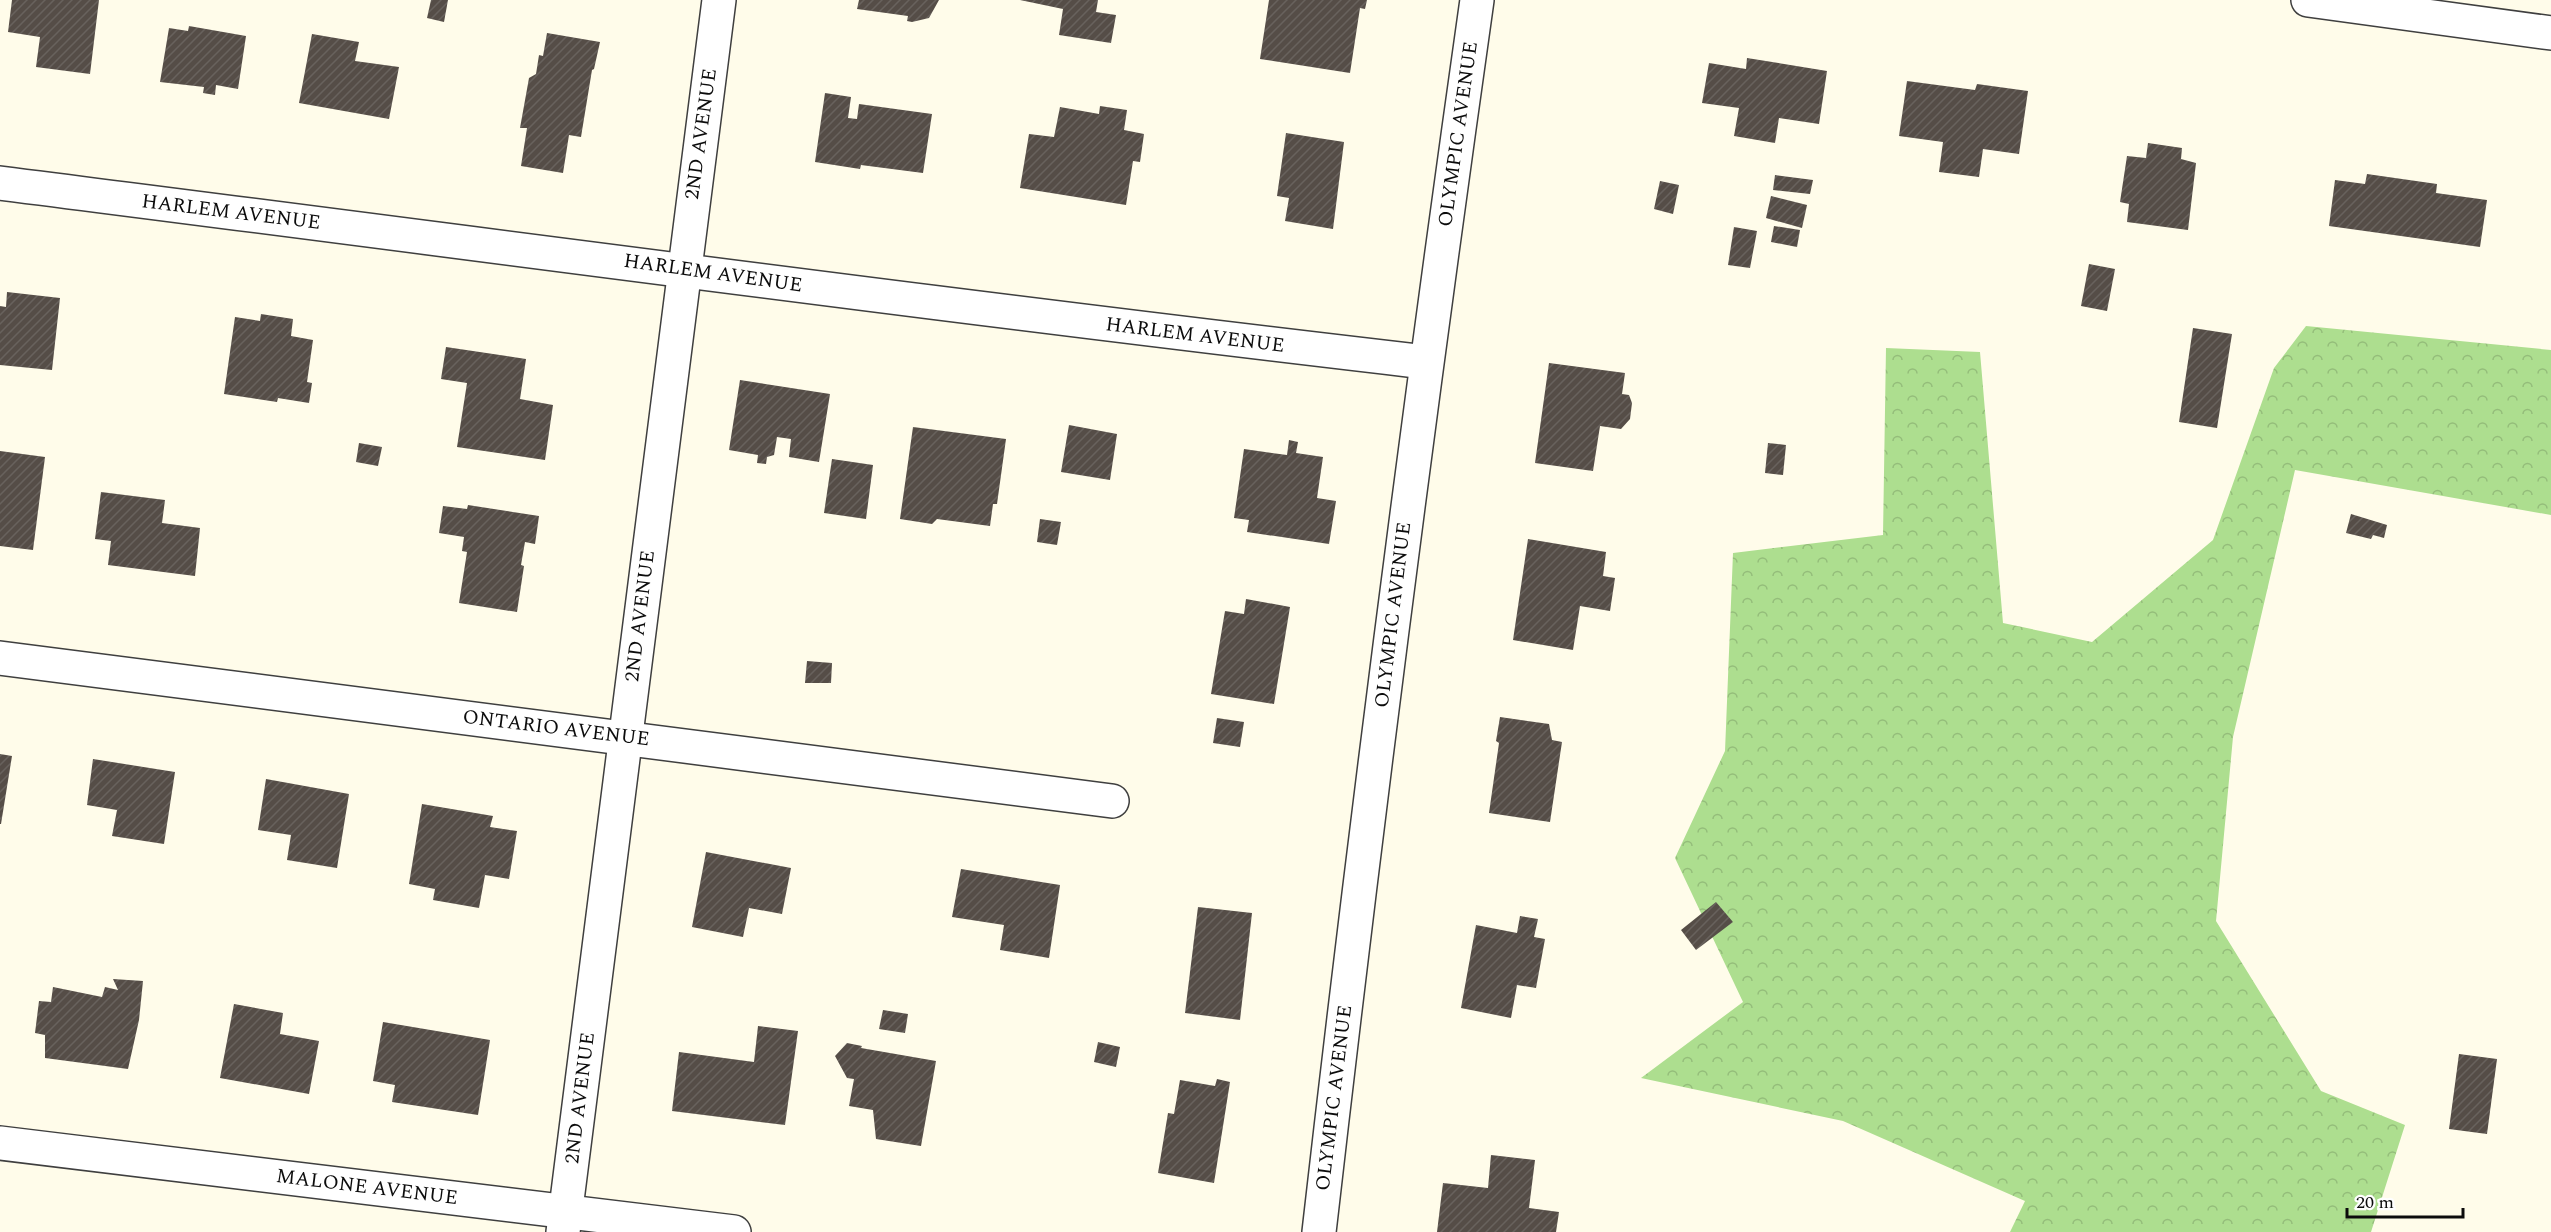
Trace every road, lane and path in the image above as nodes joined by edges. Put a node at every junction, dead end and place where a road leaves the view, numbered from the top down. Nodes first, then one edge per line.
1 (719, 0) edge
2 (1477, 0) edge
3 (2308, 0) edge
4 (2551, 33) edge
5 (0, 183) edge
6 (683, 269) junction
7 (1425, 362) junction
8 (0, 658) edge
9 (624, 736) junction
10 (1112, 801) dead end
11 (0, 1143) edge
12 (564, 1221) edge
13 (734, 1232) edge
14 (1319, 1232) edge

1 - 6 street, 2ND AVENUE
2 - 7 street, OLYMPIC AVENUE
3 - 4 street
5 - 6 street, HARLEM AVENUE
6 - 7 street, HARLEM AVENUE
6 - 9 street, 2ND AVENUE
7 - 14 street, OLYMPIC AVENUE
8 - 9 street, ONTARIO AVENUE
9 - 10 street, ONTARIO AVENUE
9 - 12 street, 2ND AVENUE
11 - 12 street, MALONE AVENUE
12 - 13 street, MALONE AVENUE

